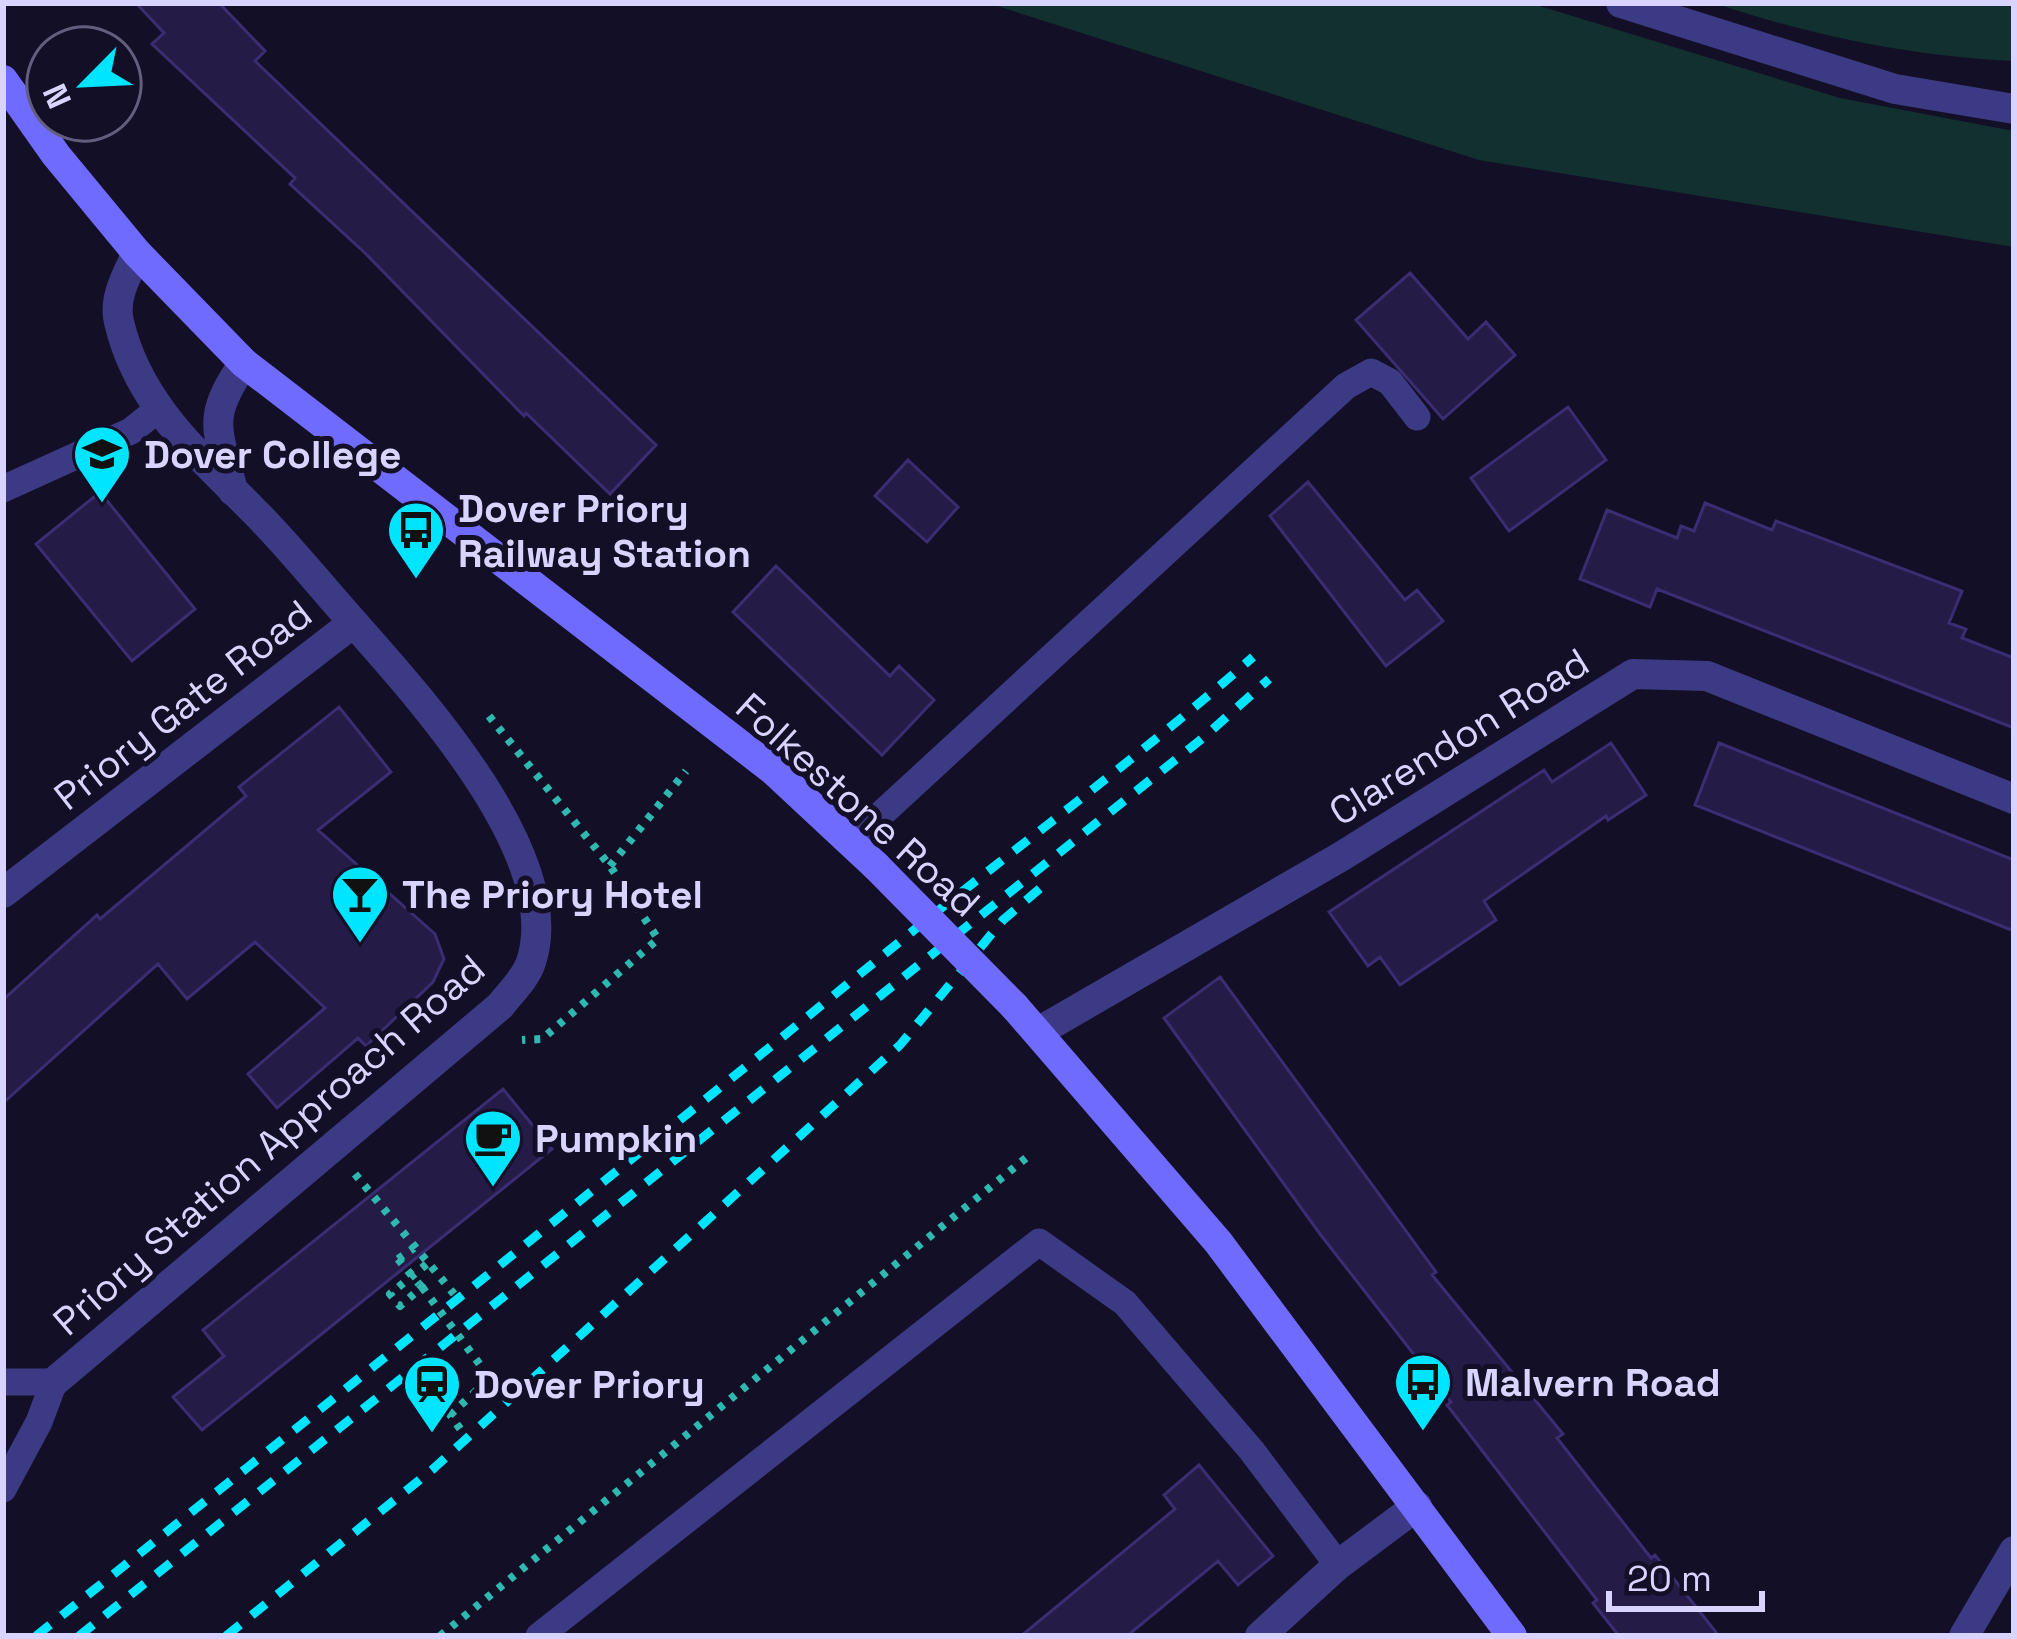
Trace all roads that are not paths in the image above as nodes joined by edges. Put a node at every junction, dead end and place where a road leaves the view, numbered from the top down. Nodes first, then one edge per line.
1 (1622, 3) edge
2 (3, 80) edge
3 (2014, 109) edge
4 (136, 253) junction
5 (244, 363) junction
6 (157, 410) junction
7 (1417, 417) dead end
8 (3, 489) edge
9 (233, 491) junction
10 (353, 622) junction
11 (2014, 799) edge
12 (852, 841) junction
13 (3, 893) edge
14 (1038, 1032) junction
15 (3, 1382) edge
16 (54, 1382) junction
17 (3, 1489) edge
18 (1417, 1506) junction
19 (2014, 1551) edge
20 (1338, 1565) junction
21 (538, 1636) edge
22 (1260, 1636) edge
23 (1512, 1636) edge
24 (1964, 1636) edge

1 - 3 street
2 - 4 main road, Folkestone Road
4 - 5 main road, Folkestone Road
4 - 6 street, Priory Station Approach Road
5 - 9 street, Priory Station Approach Road
5 - 12 main road, Folkestone Road
6 - 8 lane
6 - 9 street, Priory Station Approach Road
7 - 12 lane
9 - 10 street, Priory Station Approach Road
10 - 13 street, Priory Gate Road
10 - 16 street, Priory Station Approach Road
11 - 14 street, Clarendon Road
12 - 14 main road, Folkestone Road, bridge
14 - 18 main road, Folkestone Road
15 - 16 lane
16 - 17 lane
18 - 20 street
18 - 23 main road, Folkestone Road
19 - 24 street
20 - 21 lane
20 - 22 street

